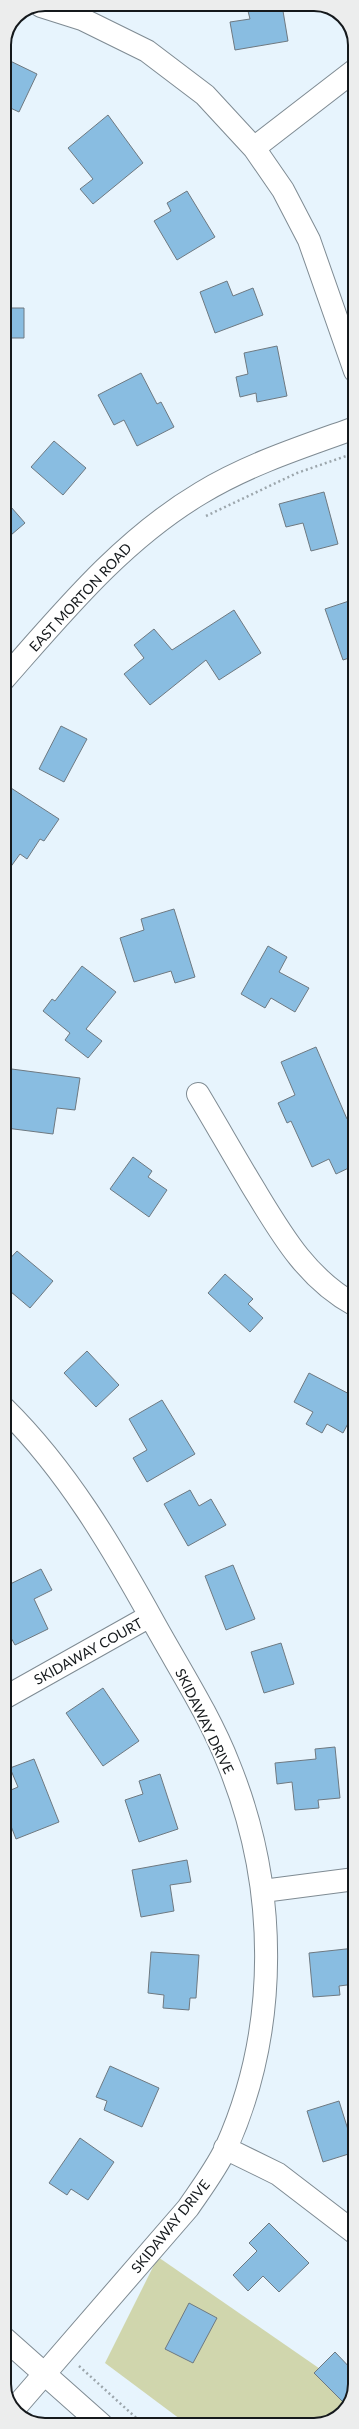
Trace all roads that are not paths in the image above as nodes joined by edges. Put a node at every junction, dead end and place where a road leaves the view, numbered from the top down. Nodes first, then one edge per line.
1 (57, 11) edge
2 (348, 75) edge
3 (254, 148) junction
4 (348, 352) edge
5 (348, 431) edge
6 (11, 683) edge
7 (198, 1094) dead end
8 (348, 1301) edge
9 (11, 1416) edge
10 (150, 1616) junction
11 (11, 1694) edge
12 (348, 1880) edge
13 (263, 1891) junction
14 (225, 2148) junction
15 (348, 2228) edge
16 (11, 2344) edge
17 (44, 2374) junction
18 (18, 2405) edge
19 (94, 2418) edge

1 - 3 main road
2 - 3 main road
3 - 4 main road
5 - 6 main road, EAST MORTON ROAD
7 - 8 main road
9 - 10 main road, SKIDAWAY DRIVE
10 - 11 main road, SKIDAWAY COURT
10 - 13 main road, SKIDAWAY DRIVE
12 - 13 main road
13 - 14 main road, SKIDAWAY DRIVE
14 - 15 main road
14 - 17 main road, SKIDAWAY DRIVE
16 - 17 main road
17 - 18 main road, SKIDAWAY DRIVE
17 - 19 main road

